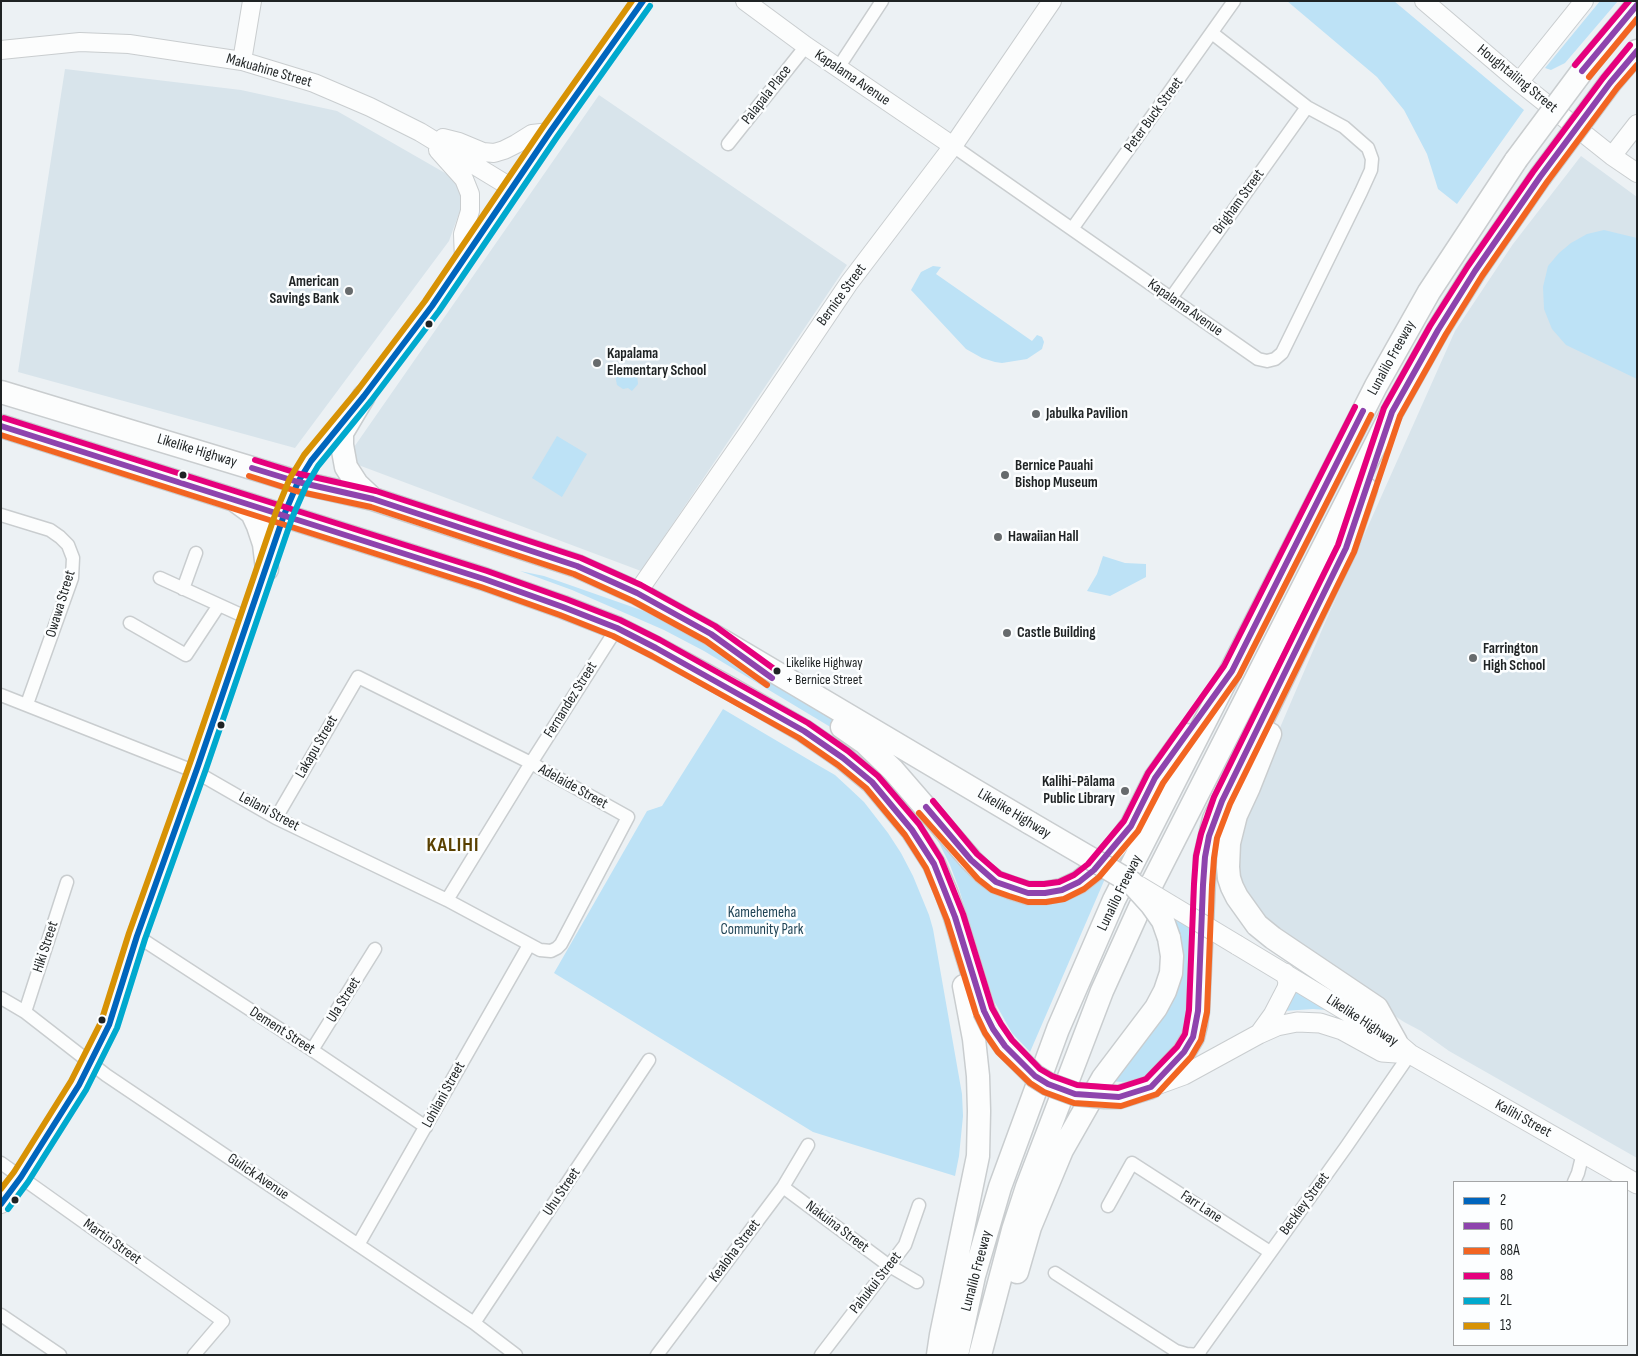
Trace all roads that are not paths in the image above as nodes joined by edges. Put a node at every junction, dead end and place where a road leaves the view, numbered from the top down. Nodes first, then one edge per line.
1 (252, 1) edge
2 (643, 1) edge
3 (745, 1) edge
4 (882, 1) edge
5 (1052, 1) edge
6 (1234, 1) edge
7 (1424, 1) edge
8 (1584, 1) edge
9 (1637, 4) edge
10 (1212, 34) junction
11 (806, 46) junction
12 (1, 50) edge
13 (1637, 51) edge
14 (242, 61) junction
15 (838, 68) junction
16 (1519, 82) junction
17 (1307, 107) junction
18 (1637, 124) edge
19 (420, 132) junction
20 (550, 132) junction
21 (728, 144) dead end
22 (953, 146) junction
23 (1612, 156) junction
24 (1637, 173) edge
25 (512, 188) junction
26 (1072, 229) junction
27 (464, 260) junction
28 (1171, 298) junction
29 (1, 392) edge
30 (364, 396) junction
31 (1392, 412) junction
32 (1, 426) edge
33 (298, 482) junction
34 (373, 499) junction
35 (236, 501) junction
36 (1, 515) edge
37 (284, 515) junction
38 (196, 553) dead end
39 (267, 569) junction
40 (160, 578) dead end
41 (183, 588) junction
42 (637, 592) junction
43 (219, 605) junction
44 (1315, 613) junction
45 (250, 619) junction
46 (130, 623) dead end
47 (617, 628) junction
48 (711, 634) junction
49 (1232, 671) junction
50 (358, 677) joint
51 (1, 695) edge
52 (27, 704) junction
53 (530, 764) junction
54 (196, 772) junction
55 (276, 818) junction
56 (912, 830) junction
57 (67, 882) dead end
58 (1131, 882) junction
59 (447, 900) junction
60 (136, 936) junction
61 (529, 944) junction
62 (375, 949) dead end
63 (1285, 973) junction
64 (1, 998) edge
65 (25, 1012) junction
66 (1259, 1034) junction
67 (1403, 1048) junction
68 (312, 1050) junction
69 (649, 1060) dead end
70 (90, 1064) junction
71 (1151, 1087) junction
72 (426, 1127) junction
73 (808, 1145) dead end
74 (1583, 1153) junction
75 (1, 1163) edge
76 (21, 1177) junction
77 (1574, 1181) edge
78 (1637, 1184) edge
79 (783, 1187) junction
80 (1, 1204) edge
81 (919, 1205) dead end
82 (1108, 1206) dead end
83 (358, 1245) junction
84 (1270, 1252) junction
85 (888, 1265) junction
86 (1054, 1273) dead end
87 (917, 1282) dead end
88 (1, 1315) edge
89 (474, 1323) junction
90 (981, 1350) edge
91 (509, 1353) edge
92 (1198, 1354) edge
93 (60, 1355) edge
94 (194, 1355) edge
95 (657, 1355) edge
96 (821, 1355) edge
97 (938, 1355) edge
98 (957, 1355) edge

1 - 14 street
2 - 20 street
3 - 11 street, Kapalama Avenue
4 - 15 street
5 - 22 street, Bernice Street
6 - 10 street, Peter Buck Street
7 - 16 street, Houghtailing Street
8 - 16 street
9 - 49 highway, Lunalilo Freeway, bridge
10 - 17 street, Kapalama Avenue
10 - 26 street, Peter Buck Street
11 - 15 street, Kapalama Avenue
11 - 21 street, Palapala Place
12 - 14 street, Makuahine Street
13 - 31 highway, Lunalilo Freeway, bridge
14 - 19 street, Makuahine Street
15 - 22 street, Kapalama Avenue
16 - 23 street, Houghtailing Street
17 - 28 street, Brigham Street
17 - 28 street, Kapalama Avenue
18 - 23 street
19 - 20 street
19 - 25 street, Makuahine Street
19 - 27 street
20 - 25 street
22 - 26 street, Kapalama Avenue
22 - 42 street, Bernice Street
23 - 24 street, Houghtailing Street
25 - 27 street
26 - 28 street, Kapalama Avenue
27 - 30 street
29 - 33 highway, Likelike Highway
30 - 33 street
30 - 34 highway
31 - 44 highway
31 - 90 highway, Lunalilo Freeway
32 - 35 highway, Likelike Highway
33 - 34 highway, Likelike Highway
33 - 37 street
34 - 42 highway, Likelike Highway
35 - 37 highway, Likelike Highway
35 - 39 highway
36 - 52 street, Owawa Street
37 - 39 street
37 - 47 highway, Likelike Highway
38 - 41 street
39 - 45 street
40 - 41 street
41 - 43 street
42 - 48 highway, Likelike Highway
43 - 45 street
43 - 46 street
44 - 67 highway
44 - 71 highway
45 - 54 street
47 - 53 street, Fernandez Street
47 - 56 highway, Likelike Highway
48 - 49 highway
48 - 58 highway, Likelike Highway, bridge
49 - 98 highway, Lunalilo Freeway
50 - 53 street, Adelaide Street
50 - 55 street, Lakapu Street
51 - 52 street, Leilani Street
52 - 54 street, Leilani Street
53 - 59 street, Fernandez Street
53 - 61 street, Adelaide Street
54 - 55 street, Leilani Street
54 - 60 street
55 - 59 street, Leilani Street
56 - 71 highway, Likelike Highway, bridge
56 - 97 highway
57 - 65 street, Hiki Street
58 - 63 main road, Likelike Highway, bridge
58 - 90 highway, bridge
59 - 61 street, Leilani Street
60 - 68 street, Dement Street
60 - 70 street
61 - 72 street, Lohilani Street
62 - 68 street, Ula Street
63 - 66 main road
63 - 67 main road, Likelike Highway
64 - 65 street, Gulick Avenue
65 - 70 street, Gulick Avenue
66 - 67 main road, Likelike Highway
66 - 71 main road, Likelike Highway
67 - 74 main road, Kalihi Street
67 - 84 street, Beckley Street
68 - 72 street, Dement Street
69 - 89 street, Uhu Street
70 - 76 street
70 - 83 street, Gulick Avenue
72 - 83 street, Lohilani Street
73 - 79 street, Kealoha Street
74 - 77 street
74 - 78 main road, Kalihi Street
75 - 76 street, Martin Street
76 - 80 street
76 - 94 street, Martin Street
79 - 85 street, Nakuina Street
79 - 95 street, Kealoha Street
81 - 85 street, Pahukui Street
82 - 84 street, Farr Lane
83 - 89 street, Gulick Avenue
84 - 92 street, Beckley Street
85 - 87 street, Nakuina Street
85 - 96 street, Pahukui Street
86 - 92 street, Beckley Street
88 - 93 street
89 - 91 street, Gulick Avenue

